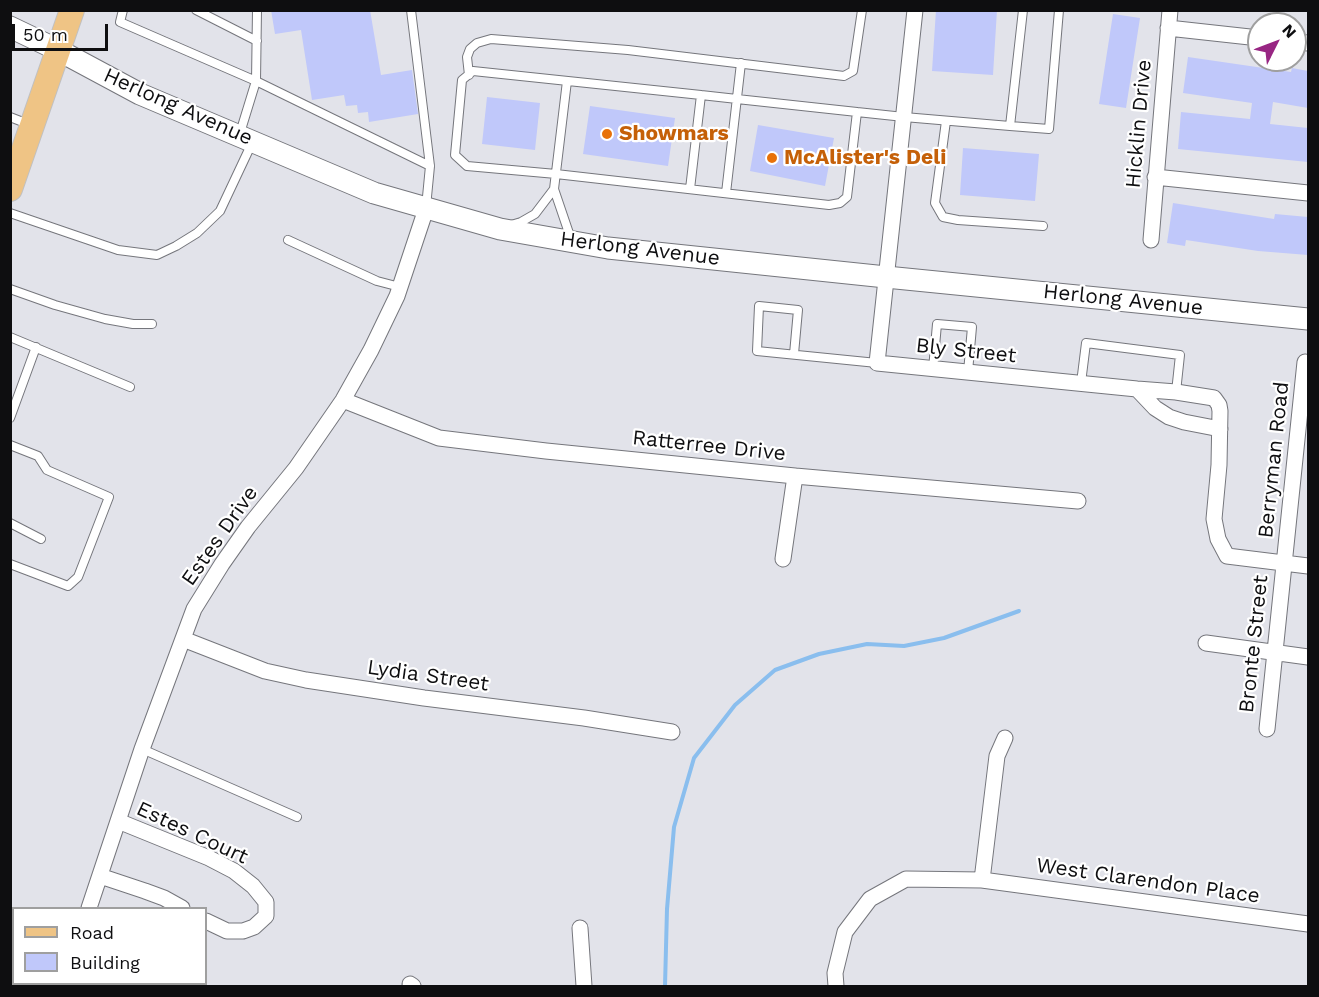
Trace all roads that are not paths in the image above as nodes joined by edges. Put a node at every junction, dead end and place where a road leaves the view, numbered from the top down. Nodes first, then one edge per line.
1 (72, 10) edge
2 (123, 10) edge
3 (196, 10) edge
4 (257, 10) edge
5 (411, 10) edge
6 (862, 10) edge
7 (915, 10) edge
8 (1023, 10) edge
9 (1059, 10) edge
10 (1170, 10) edge
11 (10, 27) edge
12 (1168, 28) junction
13 (1247, 37) edge
14 (257, 41) junction
15 (58, 50) junction
16 (741, 63) junction
17 (469, 75) junction
18 (256, 81) junction
19 (567, 81) junction
20 (701, 95) junction
21 (737, 99) junction
22 (858, 112) junction
23 (904, 117) junction
24 (946, 121) junction
25 (21, 122) edge
26 (1010, 126) junction
27 (246, 138) junction
28 (15, 159) edge
29 (430, 166) junction
30 (556, 174) junction
31 (1155, 177) junction
32 (10, 189) edge
33 (554, 189) junction
34 (690, 189) junction
35 (1308, 192) edge
36 (726, 193) junction
37 (426, 209) junction
38 (10, 213) edge
39 (1043, 226) dead end
40 (500, 229) junction
41 (288, 240) dead end
42 (1151, 240) dead end
43 (572, 241) junction
44 (886, 277) junction
45 (400, 287) junction
46 (10, 289) edge
47 (1308, 319) edge
48 (152, 324) dead end
49 (10, 337) edge
50 (36, 347) junction
51 (794, 354) junction
52 (1305, 362) dead end
53 (878, 363) junction
54 (933, 369) junction
55 (968, 372) junction
56 (1081, 383) junction
57 (130, 387) dead end
58 (1137, 389) junction
59 (1176, 392) junction
60 (344, 400) junction
61 (10, 418) edge
62 (1220, 429) junction
63 (10, 445) edge
64 (795, 476) junction
65 (1078, 501) dead end
66 (10, 523) edge
67 (41, 539) dead end
68 (783, 559) dead end
69 (1284, 563) junction
70 (10, 564) edge
71 (1308, 566) edge
72 (183, 639) junction
73 (1206, 643) dead end
74 (1275, 652) junction
75 (1308, 657) edge
76 (1267, 729) dead end
77 (672, 732) dead end
78 (1005, 738) dead end
79 (142, 749) junction
80 (297, 817) dead end
81 (118, 821) junction
82 (100, 876) junction
83 (982, 880) junction
84 (90, 907) edge
85 (179, 907) edge
86 (207, 921) edge
87 (1308, 924) edge
88 (580, 928) dead end
89 (584, 987) edge
90 (836, 987) edge

1 - 15 main road
2 - 18 lane
3 - 14 lane
4 - 14 lane
5 - 29 lane
6 - 16 lane
7 - 23 street
8 - 26 lane
9 - 26 lane
10 - 12 street, Hicklin Drive
11 - 15 street, Herlong Avenue
12 - 13 street
12 - 31 street, Hicklin Drive
14 - 18 lane
15 - 25 main road
15 - 27 street, Herlong Avenue
16 - 17 lane
16 - 21 lane
17 - 19 lane
17 - 30 lane
18 - 27 lane
18 - 29 lane
19 - 20 lane
19 - 30 lane
20 - 21 lane
20 - 34 lane
21 - 22 lane
21 - 36 lane
22 - 23 lane
22 - 36 lane
23 - 24 lane
23 - 44 street
24 - 26 lane
24 - 39 lane
25 - 28 main road
27 - 37 street, Herlong Avenue
27 - 38 lane
28 - 32 main road
29 - 37 lane
30 - 33 lane
30 - 34 lane
31 - 35 street
31 - 42 street, Hicklin Drive
33 - 40 lane
33 - 43 lane
34 - 36 lane
37 - 40 street, Herlong Avenue
37 - 45 street, Estes Drive
40 - 43 street, Herlong Avenue
41 - 45 lane
43 - 44 street, Herlong Avenue
44 - 47 street, Herlong Avenue
44 - 53 street
45 - 60 street, Estes Drive
46 - 48 lane
49 - 50 lane
50 - 57 lane
50 - 61 lane
51 - 51 lane
51 - 53 lane
52 - 69 street, Berryman Road
53 - 54 street, Bly Street
54 - 55 street, Bly Street
54 - 55 lane
55 - 56 street, Bly Street
56 - 58 street, Bly Street
56 - 59 lane
58 - 59 street, Bly Street
58 - 62 street
59 - 62 street, Bly Street
60 - 64 street, Ratterree Drive
60 - 72 street, Estes Drive
62 - 69 street, Bly Street
63 - 70 lane
64 - 65 street, Ratterree Drive
64 - 68 street
66 - 67 lane
69 - 71 street, Bly Street
69 - 74 street, Bronte Street
72 - 77 street, Lydia Street
72 - 79 street, Estes Drive
73 - 74 street
74 - 75 street
74 - 76 street, Bronte Street
78 - 83 street
79 - 80 lane
79 - 81 street, Estes Drive
81 - 82 street, Estes Drive
81 - 86 street, Estes Court
82 - 84 street, Estes Drive
82 - 85 street
83 - 87 street, West Clarendon Place
83 - 90 street, West Clarendon Place
88 - 89 street

